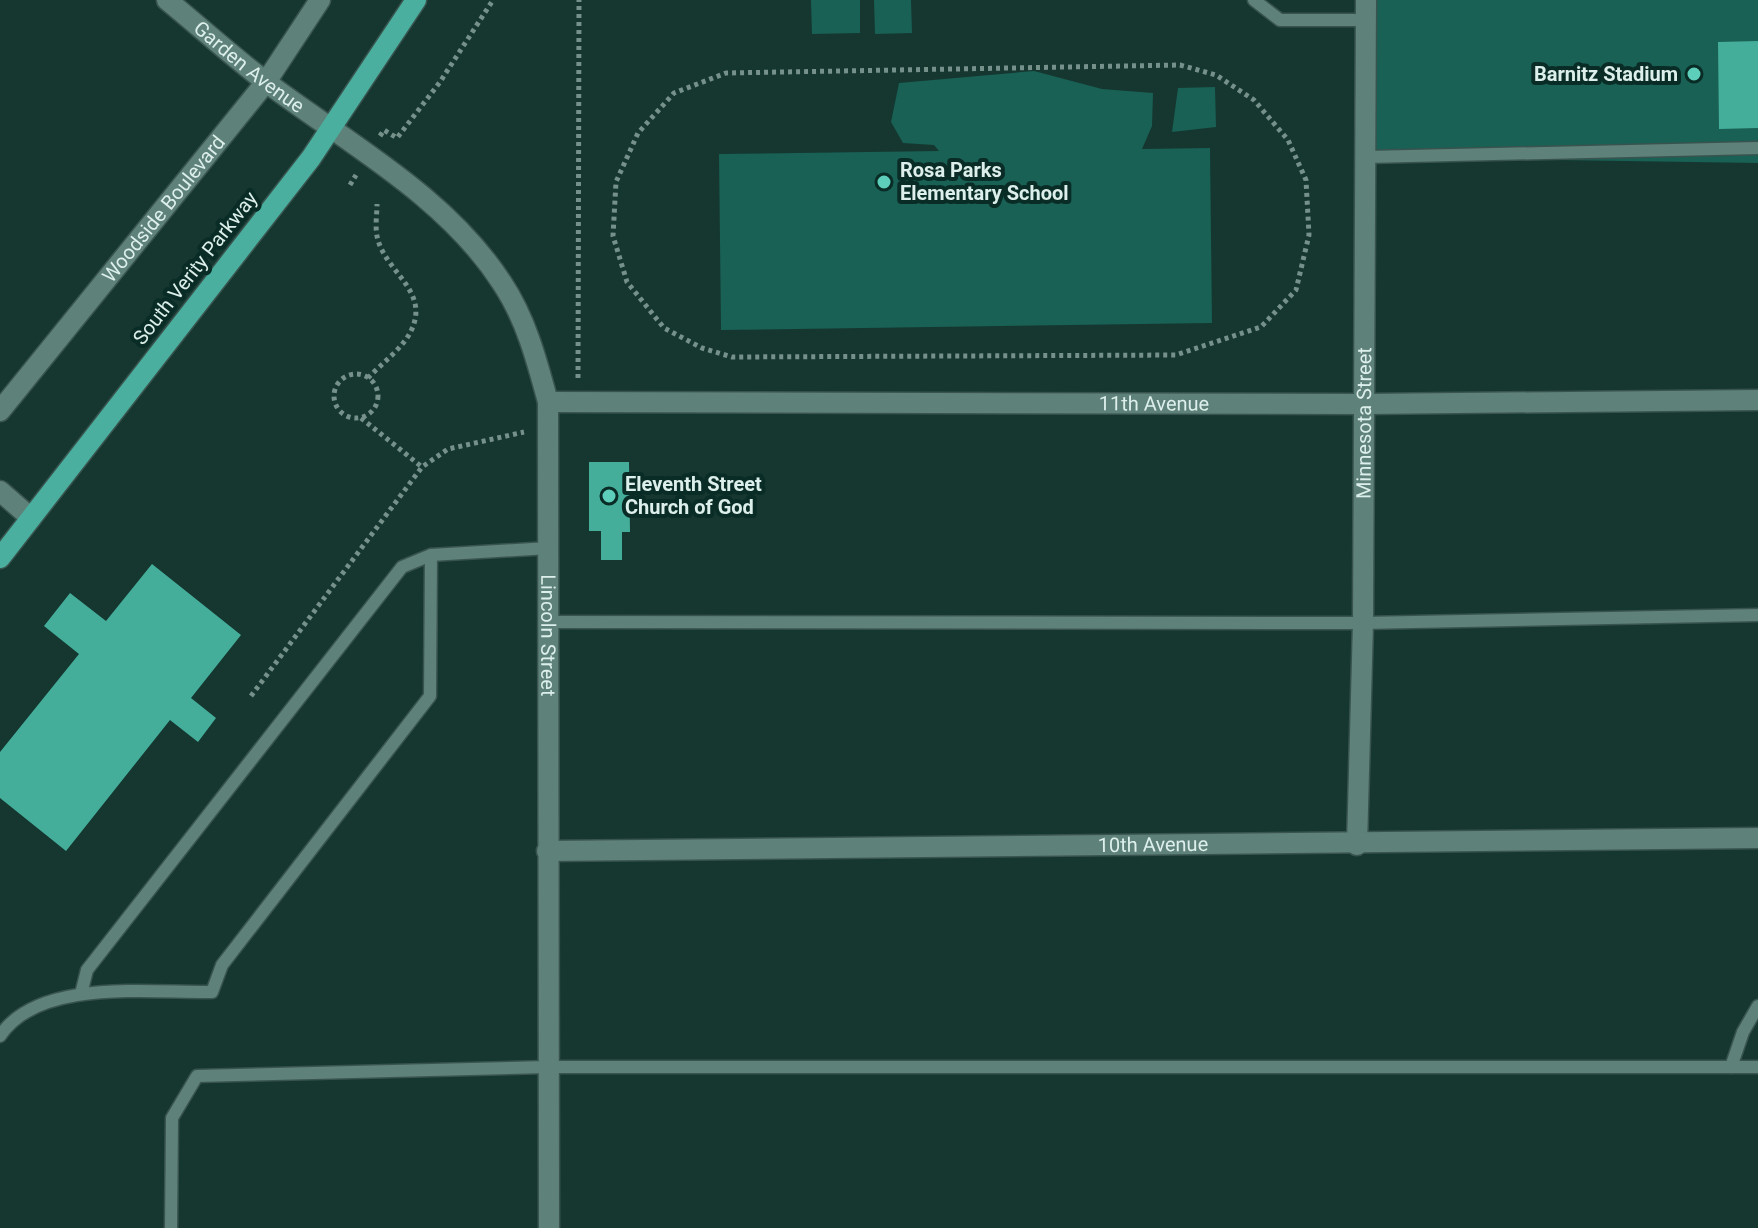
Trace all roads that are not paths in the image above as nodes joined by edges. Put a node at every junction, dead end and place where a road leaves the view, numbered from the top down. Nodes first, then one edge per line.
1 (167, 0) edge
2 (320, 0) edge
3 (416, 0) edge
4 (1254, 0) edge
5 (1366, 10) edge
6 (266, 82) junction
7 (333, 128) junction
8 (1758, 148) edge
9 (1367, 157) junction
10 (1758, 400) edge
11 (548, 402) junction
12 (1365, 404) junction
13 (0, 411) edge
14 (0, 491) edge
15 (31, 518) junction
16 (549, 548) junction
17 (431, 555) junction
18 (0, 558) edge
19 (1758, 615) edge
20 (549, 622) junction
21 (1363, 623) junction
22 (1758, 838) edge
23 (1357, 845) junction
24 (547, 851) junction
25 (81, 994) junction
26 (1758, 1006) edge
27 (0, 1036) edge
28 (547, 1067) junction
29 (1731, 1067) junction
30 (1758, 1067) edge
31 (171, 1228) edge
32 (549, 1228) edge

1 - 6 street, Garden Avenue
2 - 6 street, Woodside Boulevard
3 - 7 main road, South Verity Parkway
4 - 5 lane
5 - 9 street, Minnesota Street
6 - 7 street, Garden Avenue
6 - 13 street, Woodside Boulevard
7 - 11 street, Lincoln Street
7 - 15 main road, South Verity Parkway
8 - 9 lane
9 - 12 street, Minnesota Street
10 - 12 street, 11th Avenue
11 - 12 street, 11th Avenue
11 - 16 street, Lincoln Street
12 - 21 street, Minnesota Street
14 - 15 street
15 - 18 main road, South Verity Parkway
16 - 17 lane
16 - 20 street, Lincoln Street
17 - 25 lane
17 - 25 lane
19 - 21 lane
20 - 21 lane
20 - 24 street, Lincoln Street
21 - 23 street, Minnesota Street
22 - 23 street, 10th Avenue
23 - 24 street, 10th Avenue
24 - 28 street, Lincoln Street
25 - 27 lane
26 - 29 lane
28 - 29 lane
28 - 31 lane
28 - 32 street, Lincoln Street
29 - 30 lane

